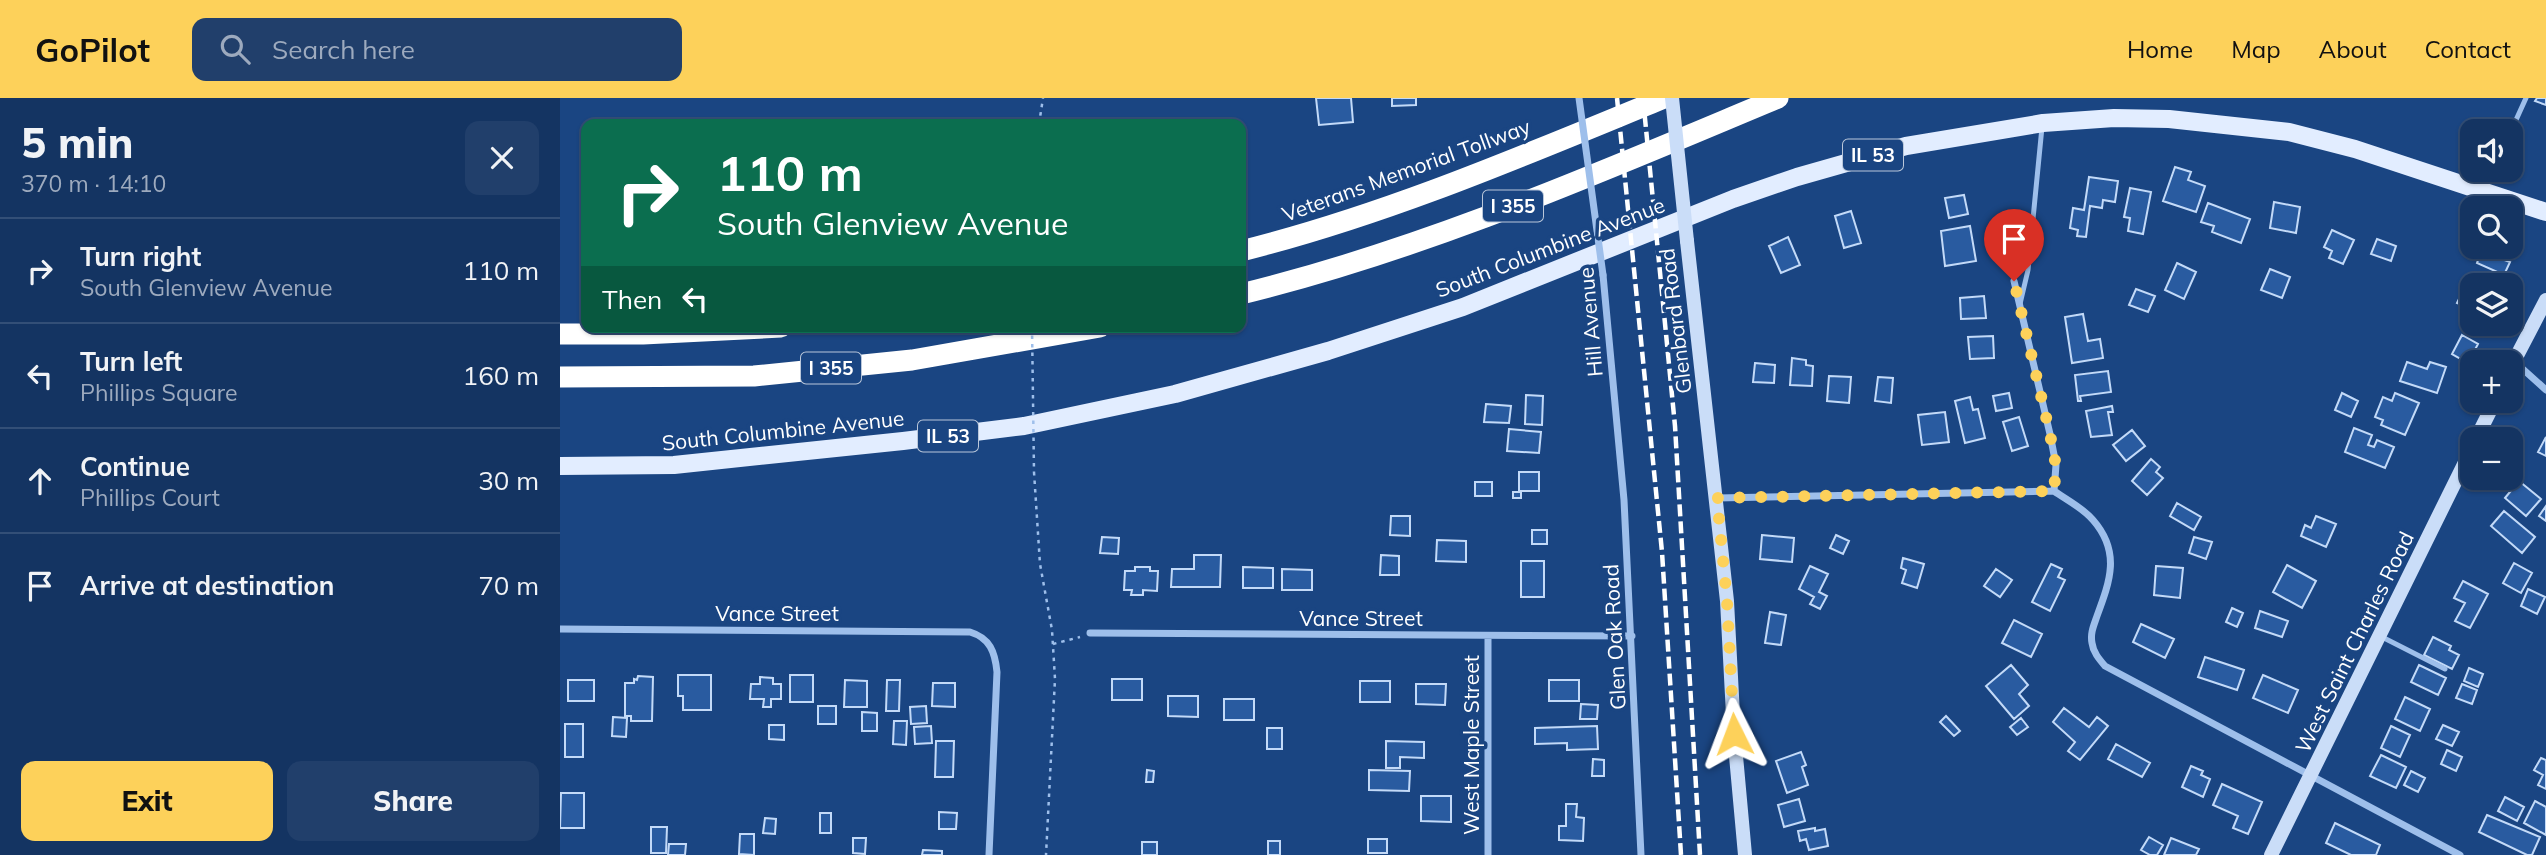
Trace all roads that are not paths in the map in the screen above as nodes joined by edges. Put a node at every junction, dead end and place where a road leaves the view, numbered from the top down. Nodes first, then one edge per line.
1 (1579, 98) edge
2 (1664, 98) edge
3 (1672, 98) edge
4 (1778, 98) edge
5 (2526, 98) edge
6 (2516, 119) edge
7 (2043, 123) junction
8 (2488, 182) edge
9 (2484, 191) junction
10 (2546, 212) edge
11 (1246, 250) edge
12 (2014, 281) dead end
13 (1246, 293) edge
14 (2546, 300) edge
15 (2020, 304) junction
16 (663, 333) edge
17 (1066, 333) edge
18 (560, 334) edge
19 (2520, 350) edge
20 (2523, 372) edge
21 (560, 377) edge
22 (2546, 390) edge
23 (1616, 418) joint
24 (560, 466) edge
25 (2460, 473) edge
26 (2054, 491) junction
27 (1717, 498) junction
28 (560, 629) edge
29 (1090, 634) road end
30 (1488, 636) junction
31 (1632, 636) junction
32 (2380, 636) junction
33 (2445, 669) dead end
34 (2312, 776) junction
35 (989, 855) edge
36 (1488, 855) edge
37 (1641, 855) edge
38 (1745, 855) edge
39 (2271, 855) edge
40 (2460, 855) edge

1 - 23 street, Hill Avenue, bridge
2 - 11 highway, Veterans Memorial Tollway / I 355
3 - 27 street, Glenbard Road, bridge
4 - 13 highway, I 355
5 - 6 lane
7 - 9 main road, South Columbine Avenue / IL 53
7 - 15 lane
7 - 24 main road, South Columbine Avenue / IL 53
8 - 9 lane
9 - 10 main road, South Columbine Avenue / IL 53
12 - 15 street
14 - 19 street
15 - 26 street
16 - 18 highway
17 - 21 highway, I 355
20 - 22 street
23 - 31 street, Glen Oak Road
25 - 32 street, West Saint Charles Road
26 - 27 street
26 - 34 street
27 - 38 street, Glenbard Road
28 - 35 street, Vance Street
29 - 30 street, Vance Street
30 - 31 street, Vance Street
30 - 36 street, West Maple Street
31 - 37 street, Glen Oak Road
32 - 33 lane
32 - 34 street, West Saint Charles Road
34 - 39 street, West Saint Charles Road
34 - 40 street

